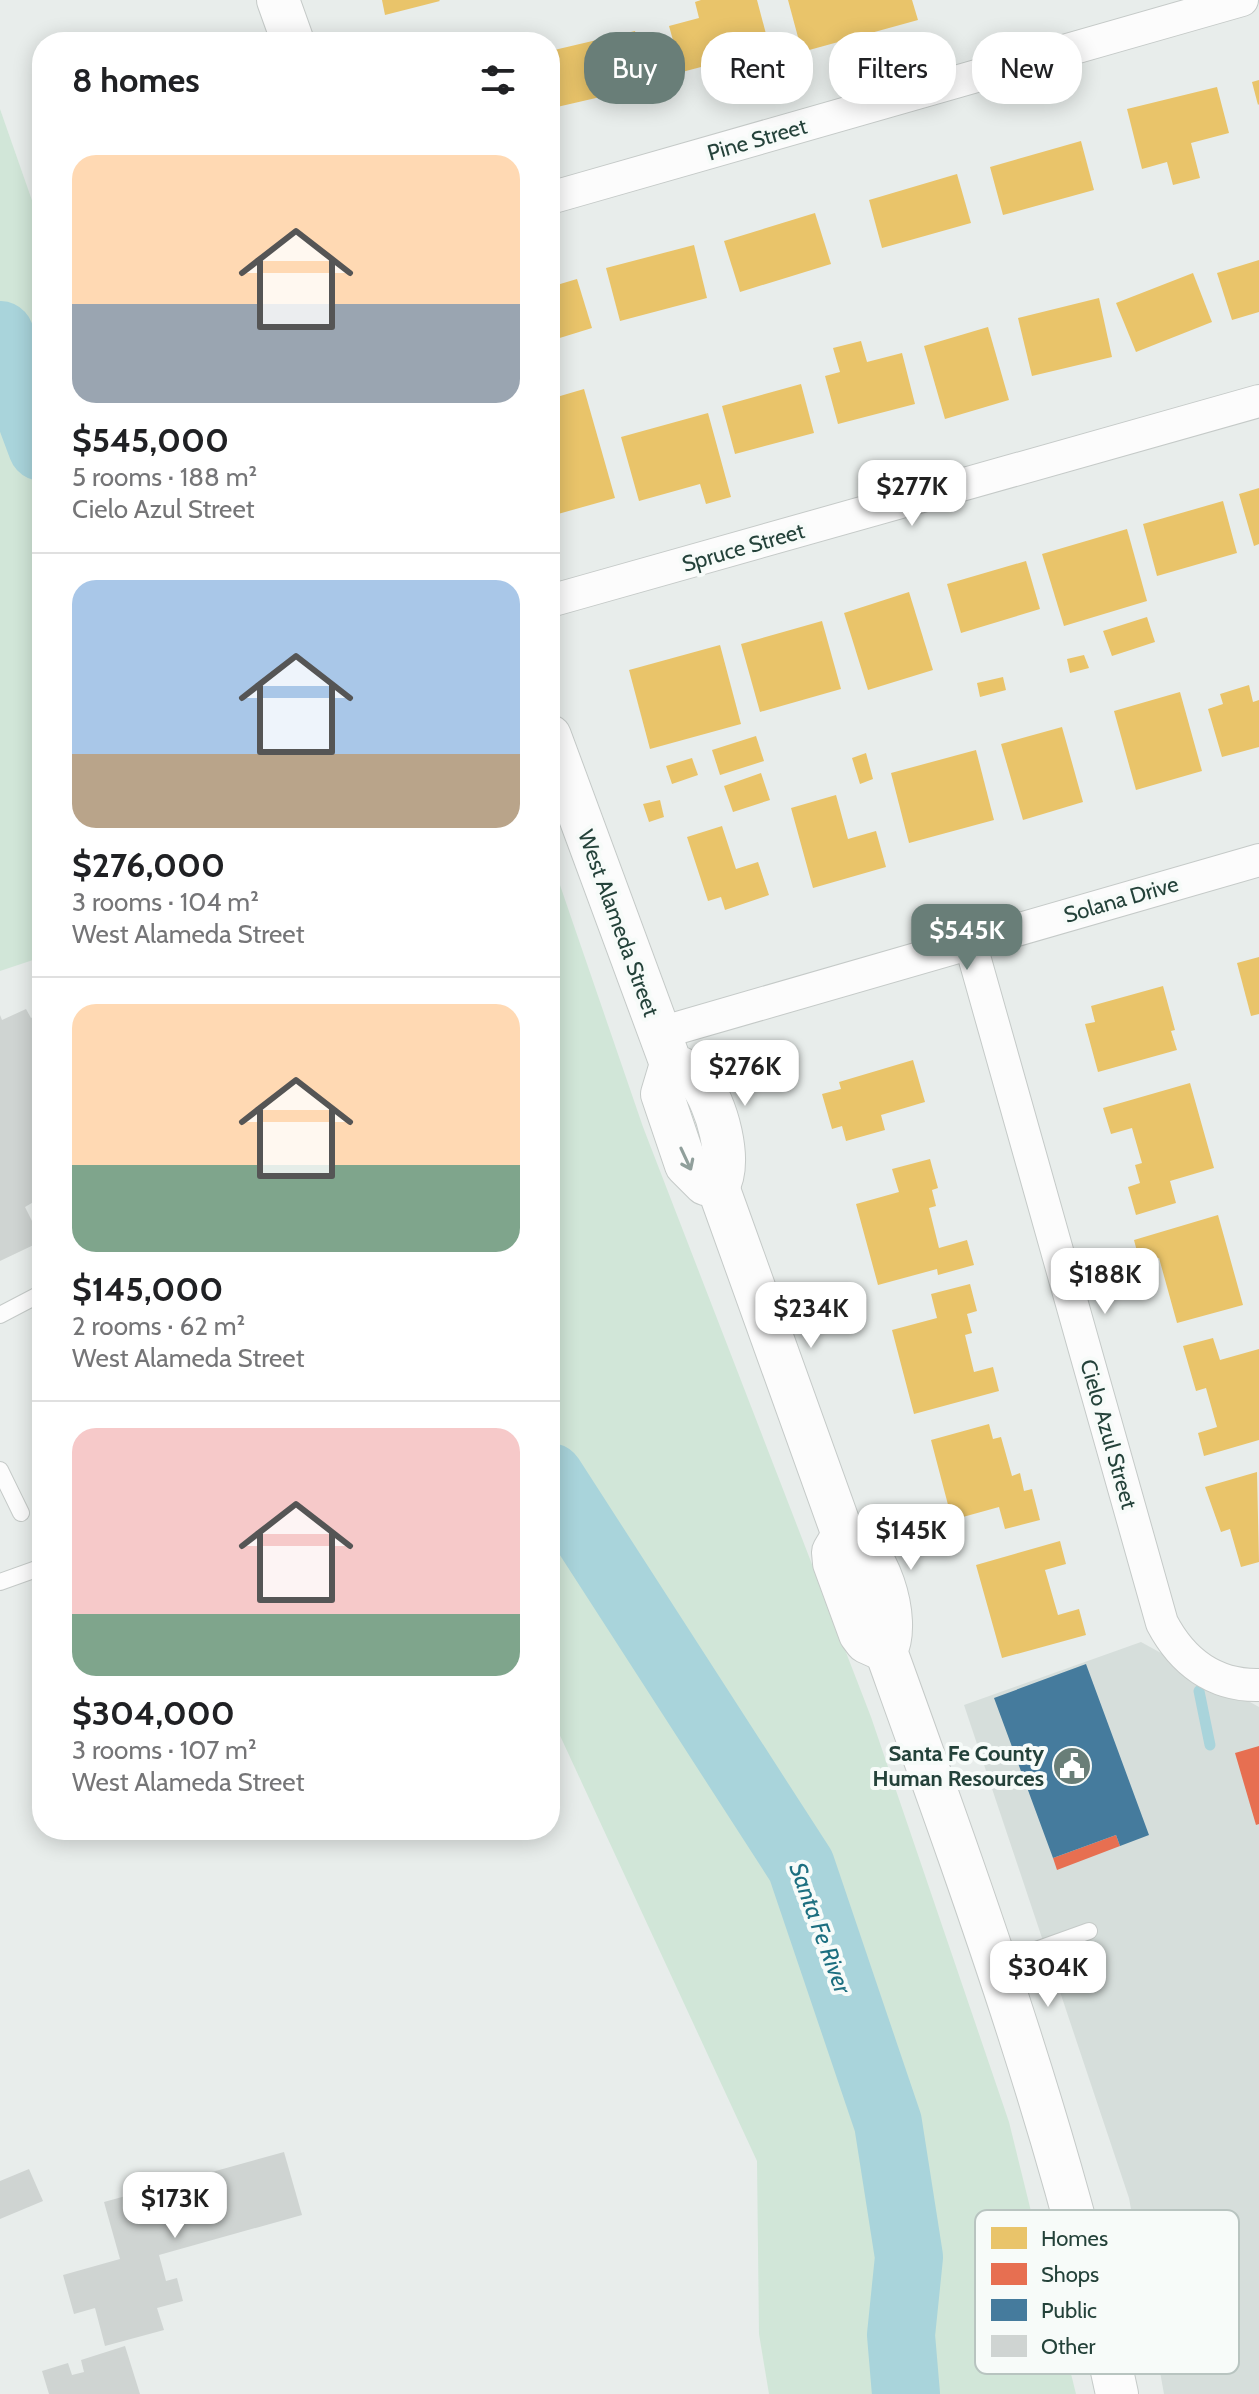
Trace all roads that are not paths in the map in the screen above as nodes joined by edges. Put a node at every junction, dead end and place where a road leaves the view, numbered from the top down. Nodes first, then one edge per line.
1 (278, 0) edge
2 (1242, 0) edge
3 (289, 32) edge
4 (560, 195) edge
5 (1259, 401) edge
6 (560, 598) edge
7 (560, 763) edge
8 (1259, 860) edge
9 (970, 942) junction
10 (666, 1049) junction
11 (32, 1298) edge
12 (0, 1315) edge
13 (0, 1470) edge
14 (21, 1513) dead end
15 (32, 1571) edge
16 (0, 1582) edge
17 (1259, 1685) edge
18 (1089, 1931) dead end
19 (997, 1964) junction
20 (1073, 2210) edge
21 (1112, 2374) edge
22 (1117, 2394) edge

1 - 3 street
2 - 4 street, Pine Street
5 - 6 street, Spruce Street
7 - 10 street, West Alameda Street
8 - 9 street, Solana Drive
9 - 10 street, Solana Drive
9 - 17 street, Cielo Azul Street
10 - 19 street
11 - 12 lane
13 - 14 lane
15 - 16 lane
18 - 19 lane
19 - 20 street
21 - 22 street

